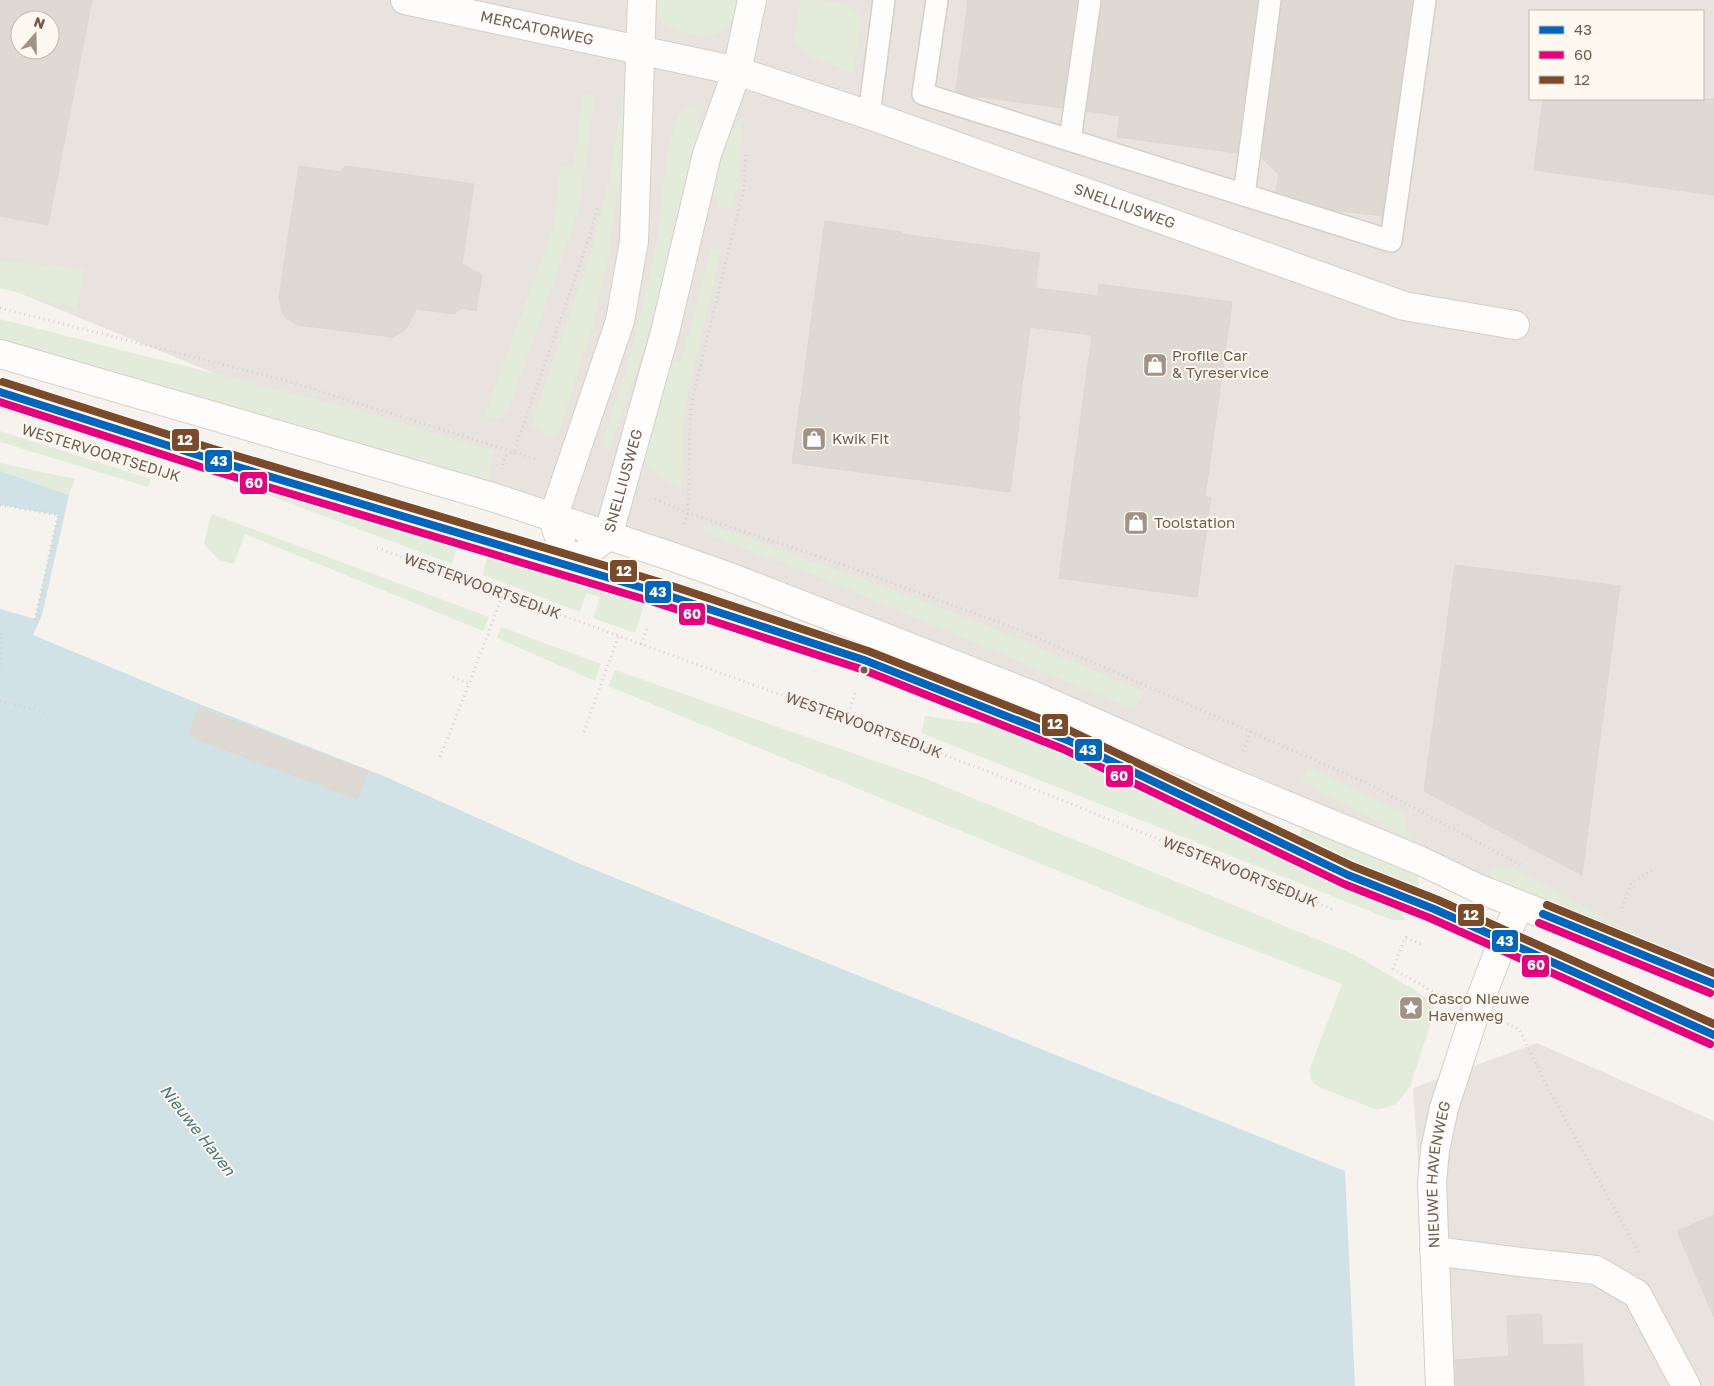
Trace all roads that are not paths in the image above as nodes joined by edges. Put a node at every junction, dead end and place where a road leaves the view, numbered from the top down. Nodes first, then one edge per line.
1 (405, 0) edge
2 (642, 0) edge
3 (752, 0) edge
4 (937, 0) edge
5 (1090, 0) edge
6 (1270, 0) edge
7 (1425, 0) edge
8 (880, 2) edge
9 (639, 51) junction
10 (737, 71) junction
11 (869, 115) junction
12 (1070, 140) junction
13 (1244, 195) junction
14 (1515, 325) dead end
15 (0, 354) edge
16 (0, 392) edge
17 (553, 518) junction
18 (608, 536) junction
19 (568, 566) junction
20 (1520, 905) junction
21 (1502, 940) junction
22 (1714, 984) edge
23 (1714, 1035) edge
24 (1434, 1251) junction
25 (1440, 1386) edge
26 (1686, 1386) edge

1 - 9 main road, MERCATORWEG
2 - 9 main road
3 - 10 main road, SNELLIUSWEG
4 - 12 lane
5 - 12 lane
6 - 13 lane
7 - 13 lane
8 - 11 lane
9 - 10 main road, SNELLIUSWEG
9 - 17 main road
10 - 11 main road, SNELLIUSWEG
10 - 18 main road, SNELLIUSWEG
11 - 14 main road, SNELLIUSWEG
12 - 13 lane
15 - 17 main road
16 - 19 main road, WESTERVOORTSEDIJK
17 - 18 main road
17 - 19 main road
18 - 19 main road, SNELLIUSWEG
18 - 20 main road
19 - 21 main road, WESTERVOORTSEDIJK
20 - 21 main road, NIEUWE HAVENWEG
20 - 22 main road
21 - 23 main road, WESTERVOORTSEDIJK
21 - 24 main road, NIEUWE HAVENWEG
24 - 25 main road, NIEUWE HAVENWEG
24 - 26 main road

